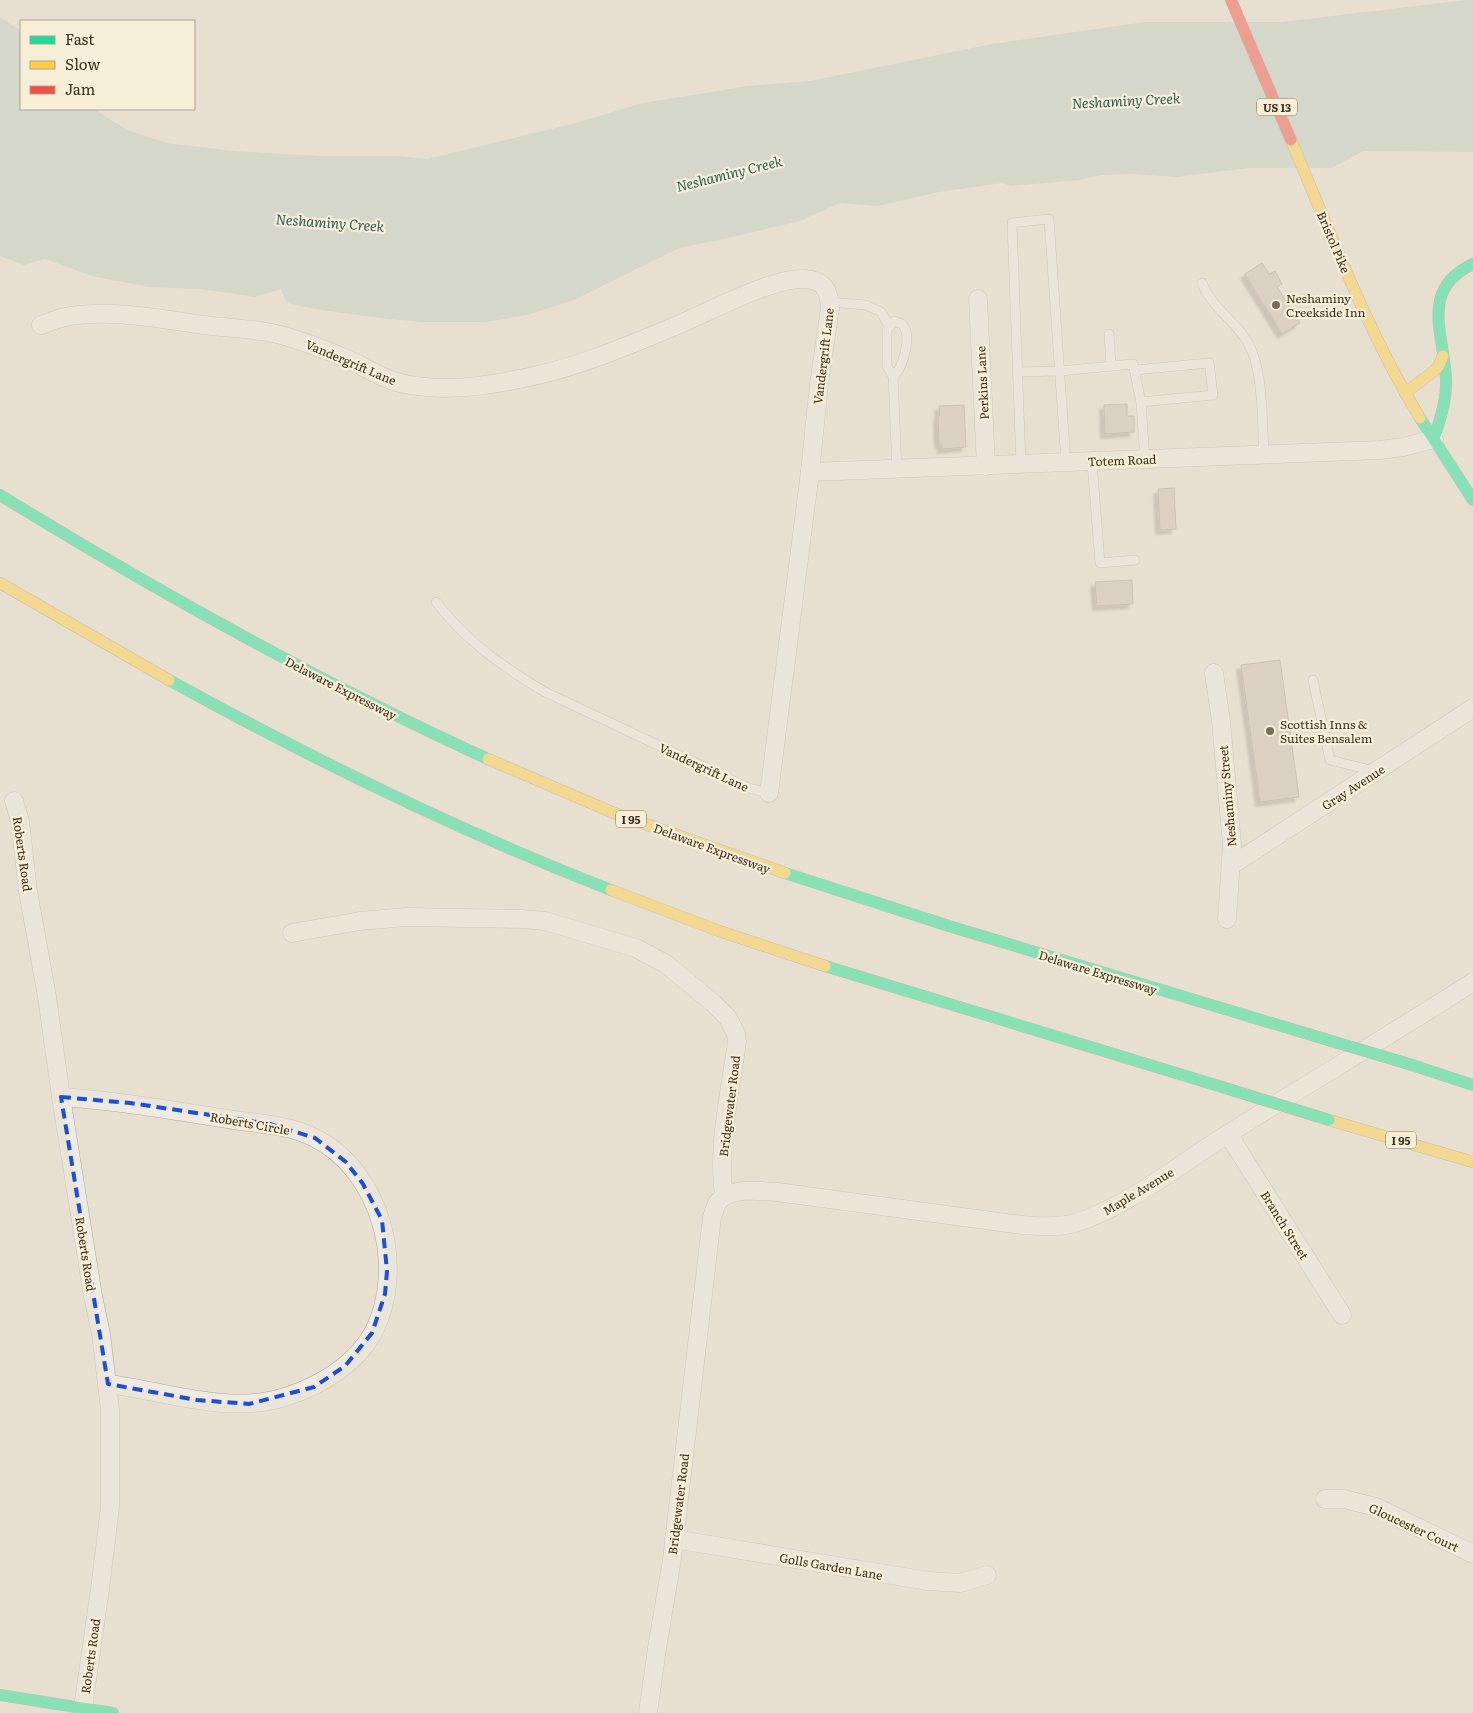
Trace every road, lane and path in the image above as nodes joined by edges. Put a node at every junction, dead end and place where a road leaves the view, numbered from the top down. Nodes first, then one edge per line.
1 (1233, 5) edge
2 (1473, 264) edge
3 (1202, 283) dead end
4 (978, 299) dead end
5 (829, 302) junction
6 (41, 325) dead end
7 (890, 326) junction
8 (1109, 334) dead end
9 (1443, 356) junction
10 (1111, 366) junction
11 (1135, 370) junction
12 (1060, 371) junction
13 (1018, 372) junction
14 (893, 376) junction
15 (1405, 393) junction
16 (1141, 402) junction
17 (1434, 440) junction
18 (1264, 455) junction
19 (1145, 460) junction
20 (1092, 462) junction
21 (1066, 463) junction
22 (1021, 464) junction
23 (986, 466) junction
24 (897, 470) junction
25 (810, 472) junction
26 (0, 495) edge
27 (1473, 500) edge
28 (1135, 560) dead end
29 (0, 583) edge
30 (436, 602) dead end
31 (1214, 673) dead end
32 (1313, 680) dead end
33 (1473, 708) edge
34 (1376, 771) junction
35 (769, 792) joint
36 (14, 802) dead end
37 (1232, 865) junction
38 (1227, 919) dead end
39 (292, 934) dead end
40 (1473, 982) edge
41 (1473, 1085) edge
42 (61, 1097) junction
43 (1228, 1134) junction
44 (1473, 1162) edge
45 (724, 1196) junction
46 (1342, 1315) dead end
47 (108, 1384) junction
48 (1325, 1500) dead end
49 (674, 1539) junction
50 (1473, 1554) edge
51 (987, 1576) dead end
52 (0, 1695) edge
53 (83, 1708) junction
54 (113, 1713) edge
55 (648, 1713) edge

1 - 15 main road, Bristol Pike / US 13
2 - 9 main road
3 - 18 lane
4 - 23 street, Perkins Lane
5 - 6 street, Vandergrift Lane
5 - 7 lane
5 - 25 street, Vandergrift Lane
7 - 14 lane
7 - 14 lane
8 - 10 lane
9 - 15 main road
9 - 17 main road
10 - 11 lane
10 - 12 lane
11 - 16 lane
11 - 16 lane
12 - 13 lane
12 - 13 lane
12 - 21 lane
13 - 22 lane
14 - 24 lane
15 - 17 main road, Bristol Pike / US 13
16 - 19 lane
17 - 18 street, Totem Road
17 - 27 main road, Bristol Pike / US 13
18 - 19 street, Totem Road
19 - 20 street, Totem Road
20 - 21 street, Totem Road
20 - 28 lane
21 - 22 street, Totem Road
22 - 23 street, Totem Road
23 - 24 street, Totem Road
24 - 25 street, Totem Road
25 - 35 street, Vandergrift Lane
26 - 41 main road, Delaware Expressway / I 95, bridge
29 - 44 main road, I 95, bridge
30 - 35 lane, Vandergrift Lane
31 - 37 street, Neshaminy Street
32 - 34 lane
33 - 34 street, Gray Avenue
34 - 37 street, Gray Avenue
36 - 42 street, Roberts Road
37 - 38 street, Neshaminy Street
39 - 45 street, Bridgewater Road
40 - 43 street, Maple Avenue
42 - 47 street, Roberts Road
42 - 47 street, Roberts Circle
43 - 45 street, Maple Avenue
43 - 46 street, Branch Street
45 - 49 street, Bridgewater Road
47 - 53 street, Roberts Road
48 - 50 street, Gloucester Court
49 - 51 street, Golls Garden Lane
49 - 55 street, Bridgewater Road
52 - 53 main road
53 - 54 main road

